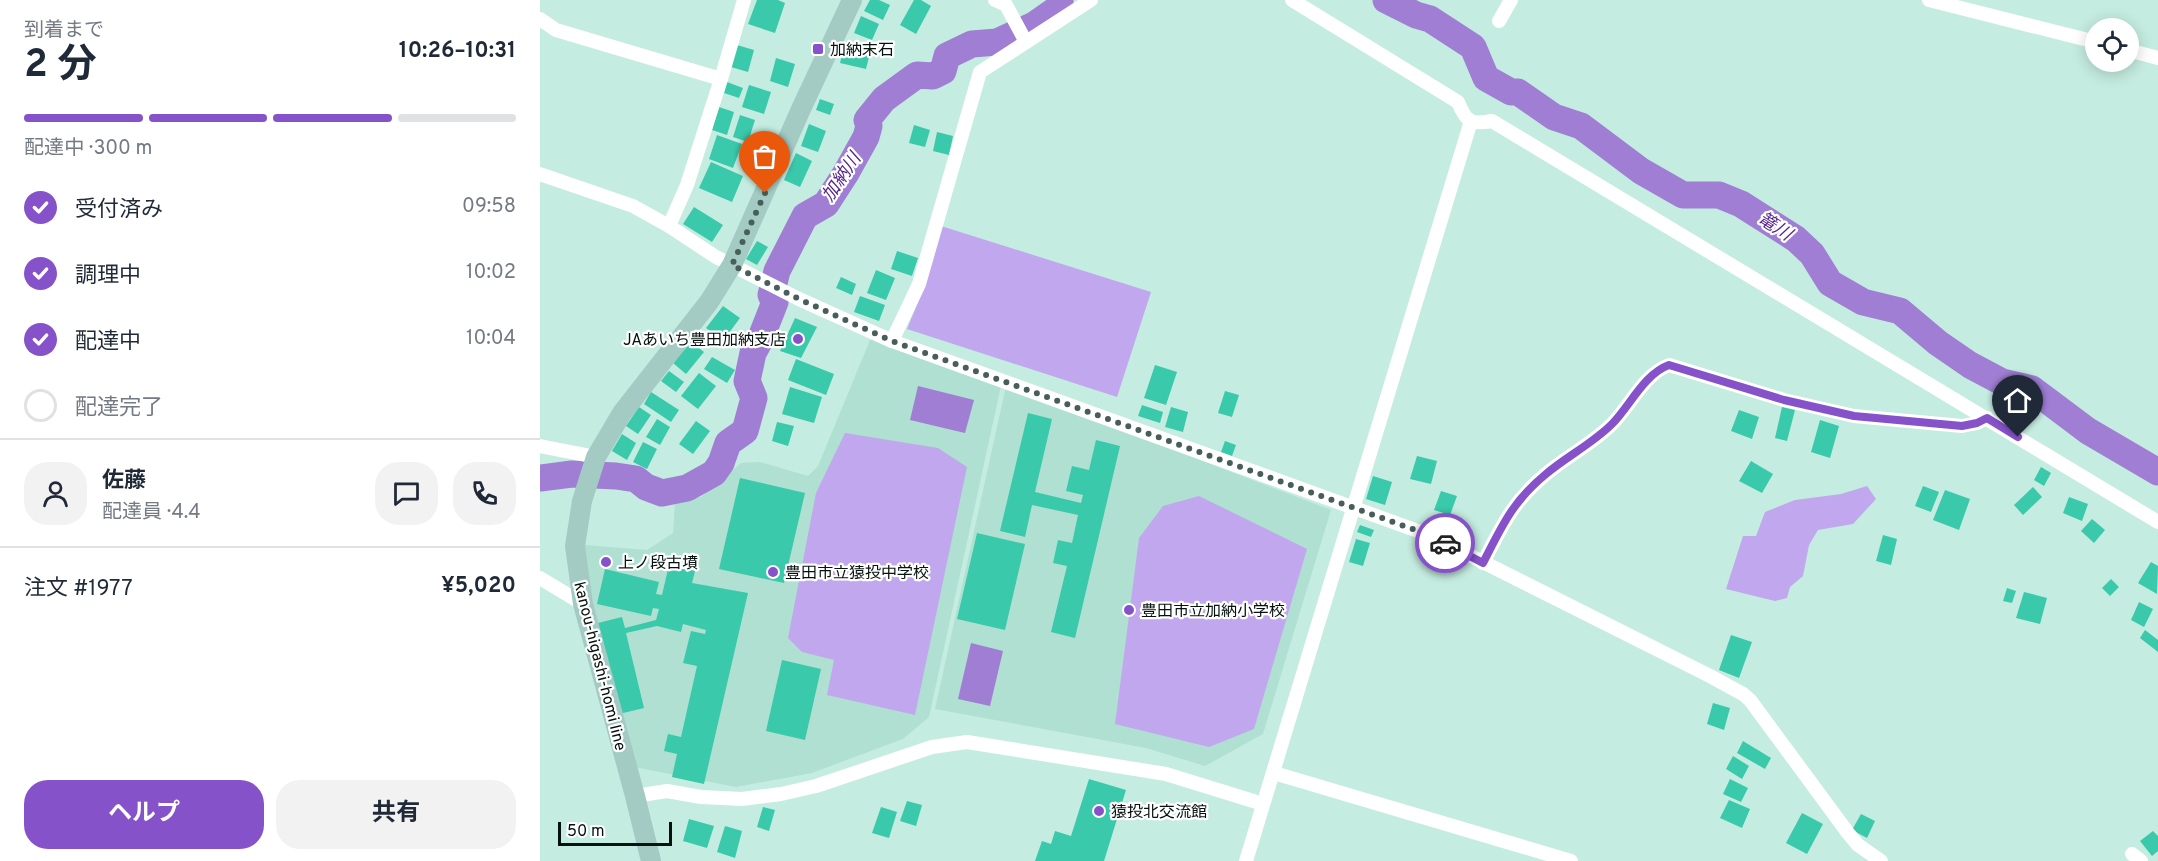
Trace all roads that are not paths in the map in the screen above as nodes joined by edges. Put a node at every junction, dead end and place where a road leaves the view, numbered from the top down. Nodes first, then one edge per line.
1 (744, 0) edge
2 (852, 0) edge
3 (1091, 0) edge
4 (1292, 0) edge
5 (1511, 0) edge
6 (1929, 0) edge
7 (1000, 2) edge
8 (540, 19) edge
9 (1499, 21) dead end
10 (1024, 39) junction
11 (2085, 39) edge
12 (2139, 53) edge
13 (2158, 58) edge
14 (721, 79) junction
15 (1471, 121) junction
16 (540, 174) edge
17 (669, 226) junction
18 (732, 265) junction
19 (892, 341) junction
20 (1987, 418) junction
21 (540, 446) edge
22 (594, 461) junction
23 (1354, 508) junction
24 (2158, 522) edge
25 (1483, 563) junction
26 (540, 578) edge
27 (583, 604) junction
28 (1274, 773) junction
29 (635, 796) junction
30 (1263, 804) junction
31 (651, 861) edge
32 (1246, 861) edge
33 (1571, 861) edge
34 (1881, 861) edge

1 - 14 street
2 - 18 main road, kanou-higashi-homi line
3 - 10 street
4 - 15 street
5 - 9 street
6 - 11 street
7 - 10 street
8 - 14 street
10 - 19 street
12 - 13 street
14 - 17 street
15 - 20 street
15 - 23 street
16 - 17 street
17 - 18 street
18 - 19 street
18 - 22 main road, kanou-higashi-homi line
19 - 23 street
20 - 24 street
20 - 25 street
21 - 22 street
22 - 27 main road, kanou-higashi-homi line
23 - 25 street
23 - 28 street
25 - 34 street
26 - 27 street
27 - 29 main road, kanou-higashi-homi line
28 - 30 street
28 - 33 street
29 - 30 street
29 - 31 main road, kanou-higashi-homi line
30 - 32 street

